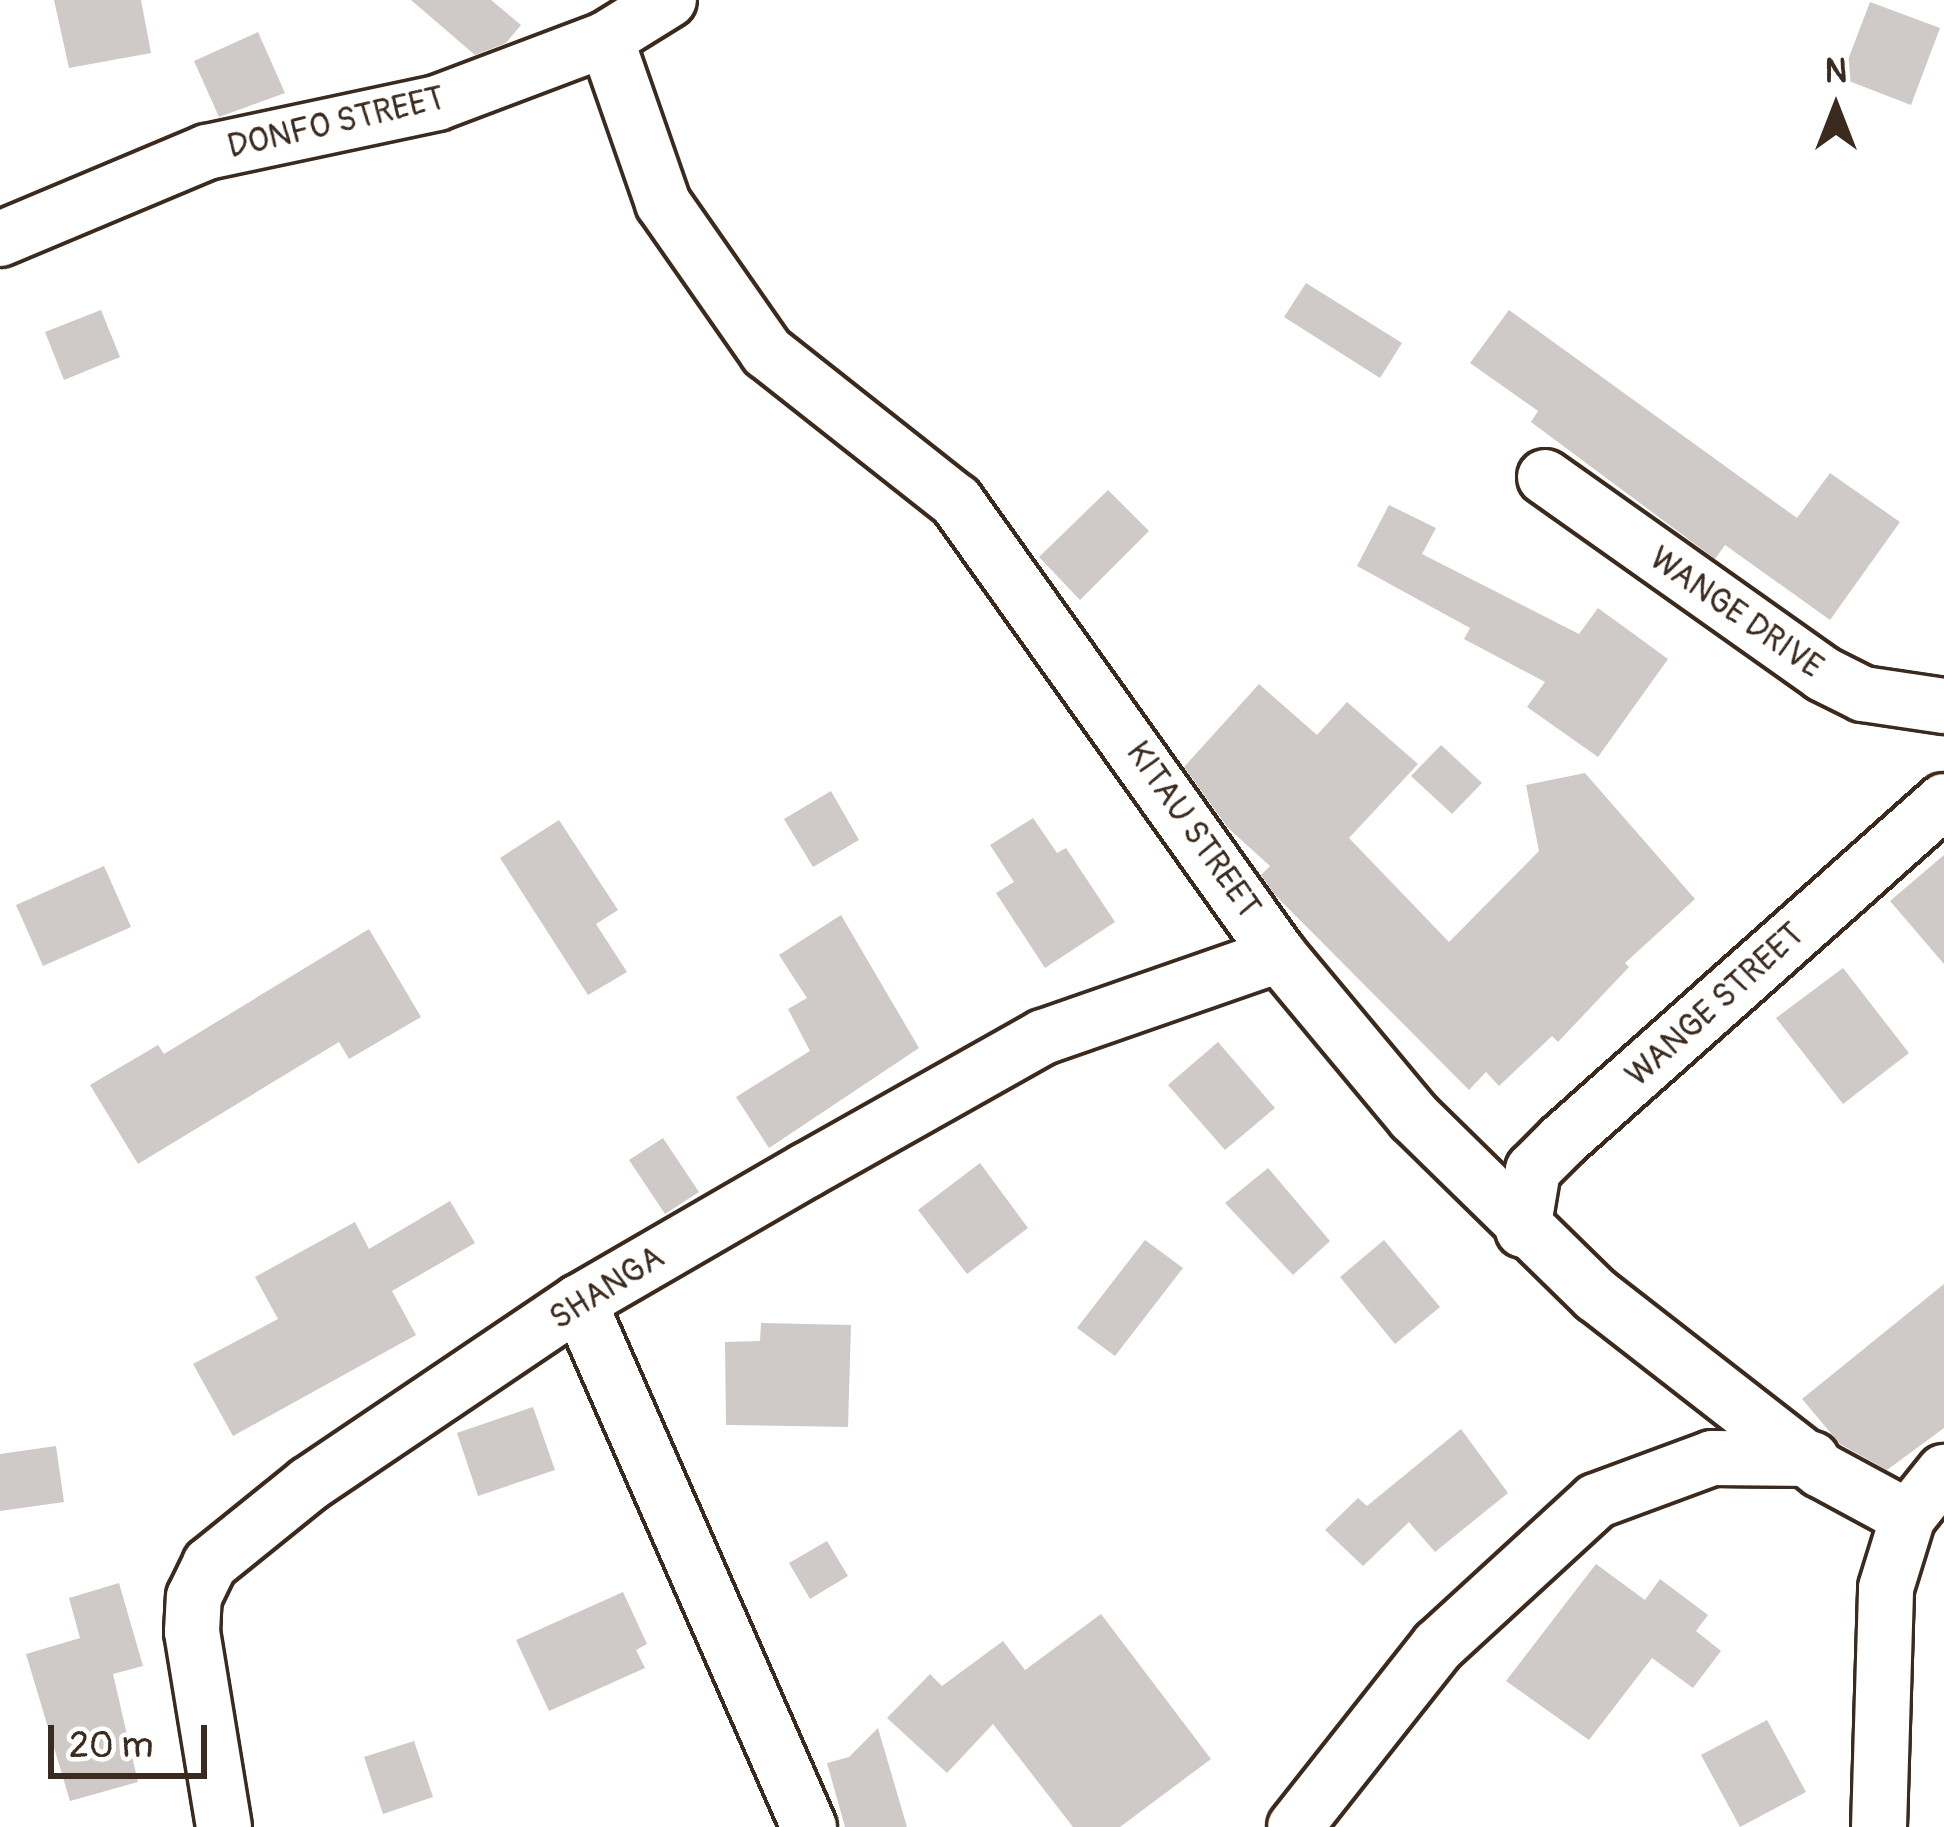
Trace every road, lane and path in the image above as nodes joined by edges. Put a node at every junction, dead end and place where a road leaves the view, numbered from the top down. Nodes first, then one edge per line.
1 (669, 0) edge
2 (606, 39) junction
3 (0, 239) edge
4 (1545, 477) dead end
5 (1944, 706) edge
6 (1944, 801) edge
7 (1280, 955) junction
8 (1523, 1230) junction
9 (580, 1302) junction
10 (1812, 1459) junction
11 (1944, 1472) edge
12 (1908, 1517) junction
13 (218, 1826) edge
14 (809, 1827) edge
15 (1294, 1827) edge
16 (1879, 1827) edge

1 - 2 street, DONFO STREET
2 - 3 street, DONFO STREET
2 - 7 street, KITAU STREET
4 - 5 street, WANGE DRIVE
6 - 8 street, WANGE STREET
7 - 8 street, KITAU STREET
7 - 9 street, SHANGA
8 - 10 street, KITAU STREET
9 - 13 street, SHANGA
9 - 14 street
10 - 12 street, KITAU STREET
10 - 15 street
11 - 12 street
12 - 16 street

